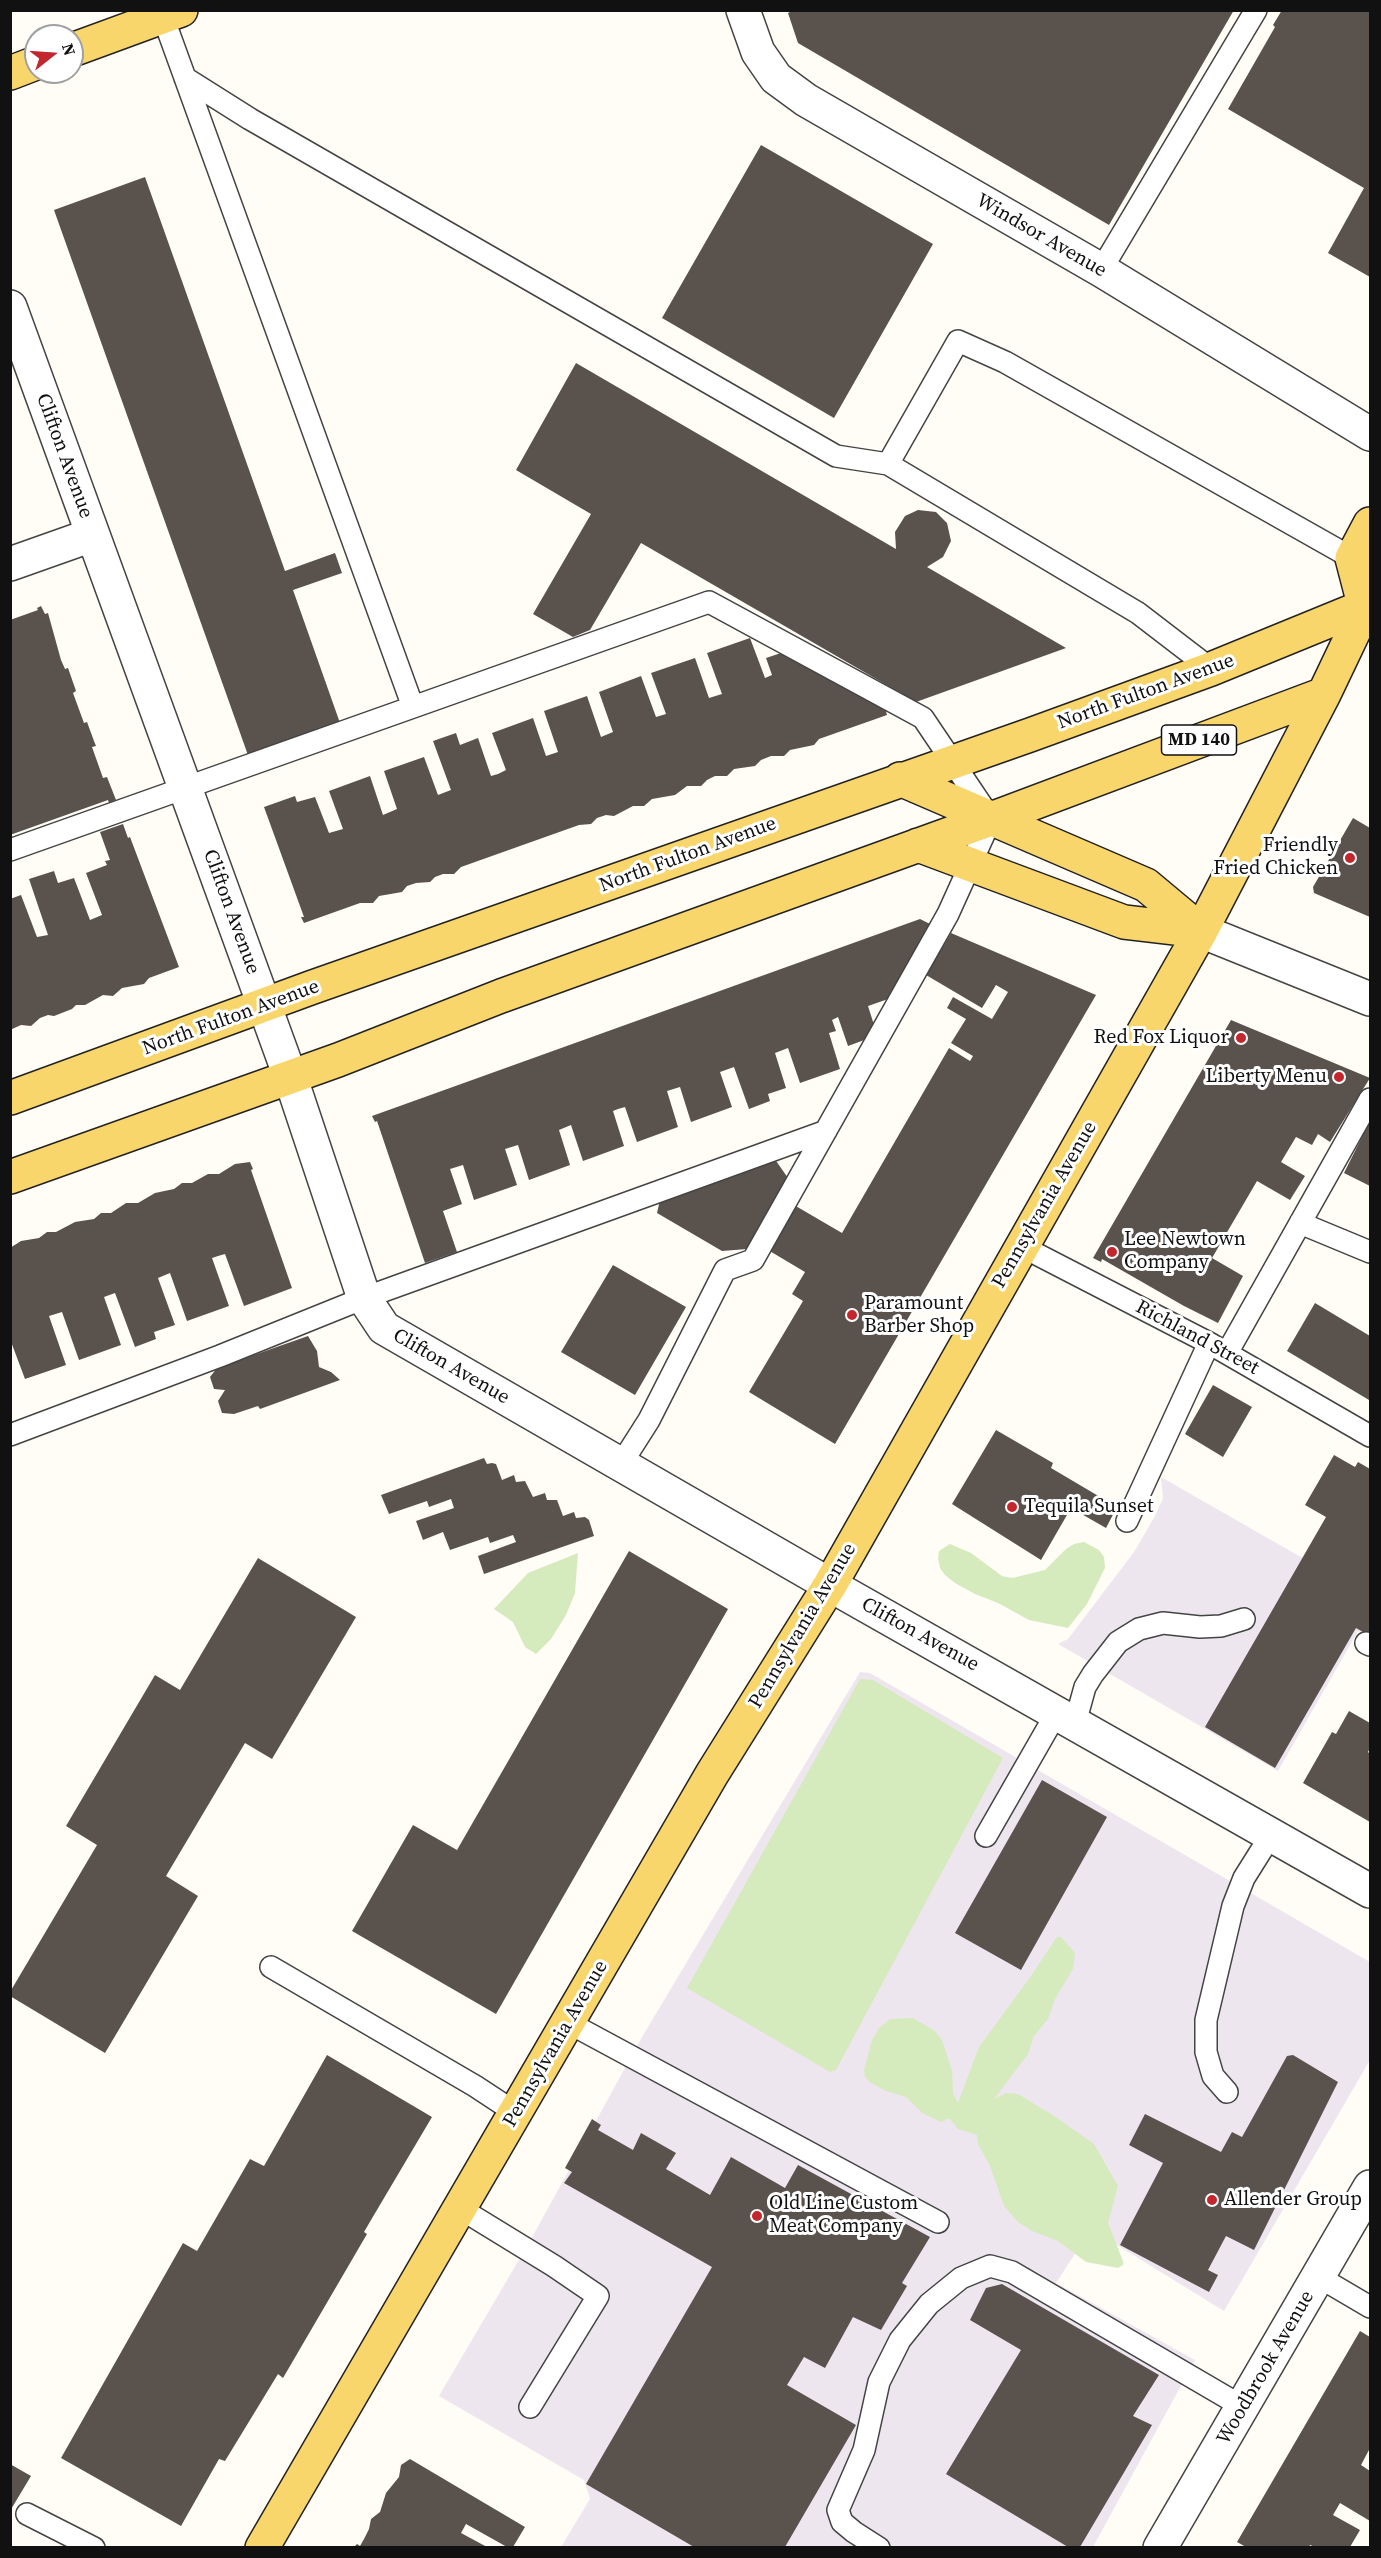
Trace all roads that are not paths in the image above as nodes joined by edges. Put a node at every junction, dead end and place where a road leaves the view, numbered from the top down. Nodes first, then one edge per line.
1 (743, 10) edge
2 (1256, 10) edge
3 (172, 14) edge
4 (84, 46) edge
5 (185, 78) junction
6 (1101, 270) junction
7 (10, 308) edge
8 (1371, 434) edge
9 (888, 464) junction
10 (1371, 524) edge
11 (92, 535) junction
12 (1352, 558) junction
13 (10, 564) edge
14 (1368, 606) edge
15 (1212, 669) junction
16 (1324, 694) junction
17 (413, 707) junction
18 (953, 762) junction
19 (900, 779) junction
20 (185, 788) junction
21 (991, 819) junction
22 (918, 845) junction
23 (10, 850) edge
24 (972, 865) junction
25 (1201, 931) junction
26 (1371, 999) edge
27 (265, 1005) junction
28 (291, 1076) junction
29 (10, 1098) edge
30 (1371, 1099) edge
31 (826, 1131) junction
32 (10, 1177) edge
33 (1300, 1223) junction
34 (1021, 1246) junction
35 (1371, 1252) edge
36 (364, 1298) junction
37 (1218, 1348) junction
38 (10, 1435) edge
39 (1371, 1436) edge
40 (621, 1464) junction
41 (1127, 1521) dead end
42 (830, 1585) junction
43 (1244, 1619) dead end
44 (1066, 1717) junction
45 (1271, 1835) junction
46 (986, 1836) dead end
47 (1371, 1891) edge
48 (271, 1967) dead end
49 (569, 2023) junction
50 (1227, 2092) dead end
51 (516, 2114) junction
52 (1371, 2187) edge
53 (461, 2209) junction
54 (938, 2222) dead end
55 (1319, 2277) junction
56 (1371, 2307) edge
57 (530, 2407) dead end
58 (1242, 2407) junction
59 (27, 2514) dead end
60 (94, 2547) edge
61 (262, 2547) edge
62 (879, 2547) edge
63 (1160, 2547) edge

1 - 6 street, Windsor Avenue
2 - 6 lane
3 - 4 main road
3 - 5 lane
5 - 9 lane
5 - 17 lane
6 - 8 street, Windsor Avenue
7 - 11 street, Clifton Avenue
9 - 12 lane
9 - 15 lane
10 - 12 main road
11 - 13 street
11 - 20 street, Clifton Avenue
12 - 14 main road
14 - 15 main road, North Fulton Avenue
14 - 16 main road, Pennsylvania Avenue
15 - 18 main road, North Fulton Avenue
16 - 21 main road, MD 140
16 - 25 main road, Pennsylvania Avenue
17 - 18 lane
17 - 20 lane
18 - 19 main road, North Fulton Avenue
18 - 21 lane
19 - 21 main road
19 - 27 main road, North Fulton Avenue
20 - 23 lane
20 - 27 street, Clifton Avenue
21 - 22 main road, MD 140
21 - 24 lane
21 - 25 main road
22 - 24 main road
22 - 28 main road
24 - 25 main road
24 - 31 lane
25 - 26 street
25 - 34 main road, Pennsylvania Avenue
27 - 28 street, Clifton Avenue
27 - 29 main road, North Fulton Avenue
28 - 32 main road
28 - 36 street, Clifton Avenue
30 - 33 lane
31 - 36 lane
31 - 40 lane
33 - 35 lane
33 - 37 lane
34 - 37 lane, Richland Street
34 - 42 main road, Pennsylvania Avenue
36 - 38 lane
36 - 40 street, Clifton Avenue
37 - 39 lane, Richland Street
37 - 41 lane
40 - 42 street, Clifton Avenue
42 - 44 street, Clifton Avenue
42 - 49 main road, Pennsylvania Avenue
43 - 44 lane
44 - 45 street, Clifton Avenue
44 - 46 lane
45 - 47 street, Clifton Avenue
45 - 50 lane
48 - 51 lane
49 - 51 main road, Pennsylvania Avenue
49 - 54 lane
51 - 53 main road, Pennsylvania Avenue
52 - 55 street, Woodbrook Avenue
53 - 57 lane
53 - 61 main road, Pennsylvania Avenue
55 - 56 lane
55 - 58 street, Woodbrook Avenue
58 - 62 lane
58 - 63 street, Woodbrook Avenue
59 - 60 lane

